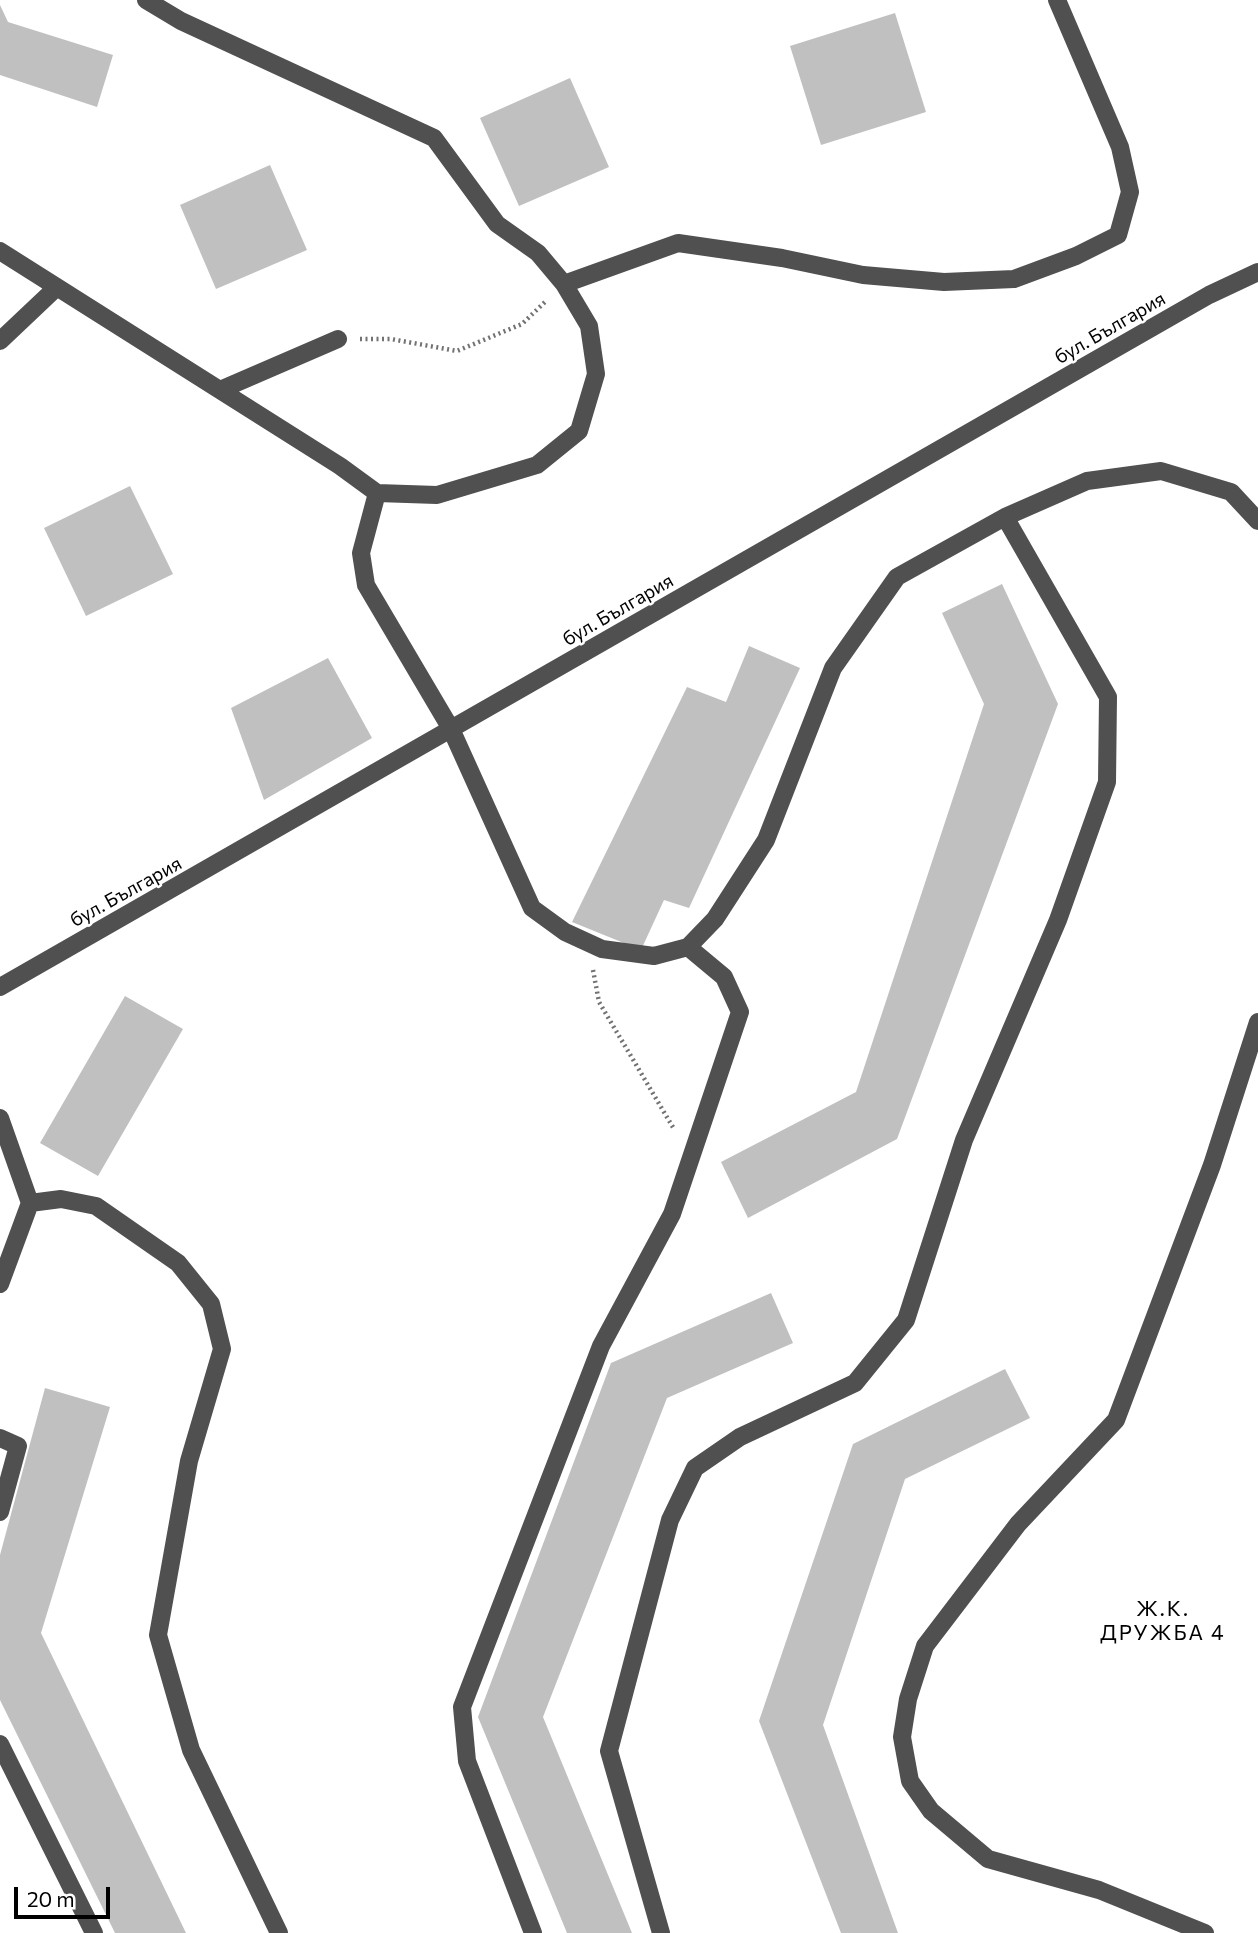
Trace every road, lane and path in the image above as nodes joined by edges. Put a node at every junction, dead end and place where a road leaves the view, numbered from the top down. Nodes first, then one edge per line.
1 (146, 0) edge
2 (1057, 0) edge
3 (0, 251) edge
4 (1258, 272) edge
5 (564, 284) junction
6 (57, 287) junction
7 (338, 339) joint
8 (0, 341) edge
9 (220, 390) junction
10 (377, 493) junction
11 (1005, 517) junction
12 (1258, 521) edge
13 (451, 729) junction
14 (589, 943) junction
15 (688, 947) junction
16 (0, 987) edge
17 (1258, 1022) edge
18 (0, 1118) edge
19 (691, 1157) junction
20 (30, 1203) junction
21 (0, 1284) edge
22 (0, 1438) edge
23 (0, 1512) edge
24 (0, 1744) edge
25 (94, 1933) edge
26 (279, 1933) edge
27 (533, 1933) edge
28 (661, 1933) edge
29 (1205, 1933) edge

1 - 5 street
2 - 5 street
3 - 6 street
4 - 13 street, бул. България
5 - 7 path
5 - 10 street
6 - 8 street
6 - 9 street
7 - 9 street
9 - 10 street
10 - 13 street
11 - 12 street
11 - 15 street
11 - 28 street
13 - 14 street
13 - 16 street, бул. България
14 - 15 street
14 - 19 path
15 - 19 street
17 - 29 street
18 - 20 street
19 - 27 street
20 - 21 street
20 - 26 street
22 - 23 street
24 - 25 street

